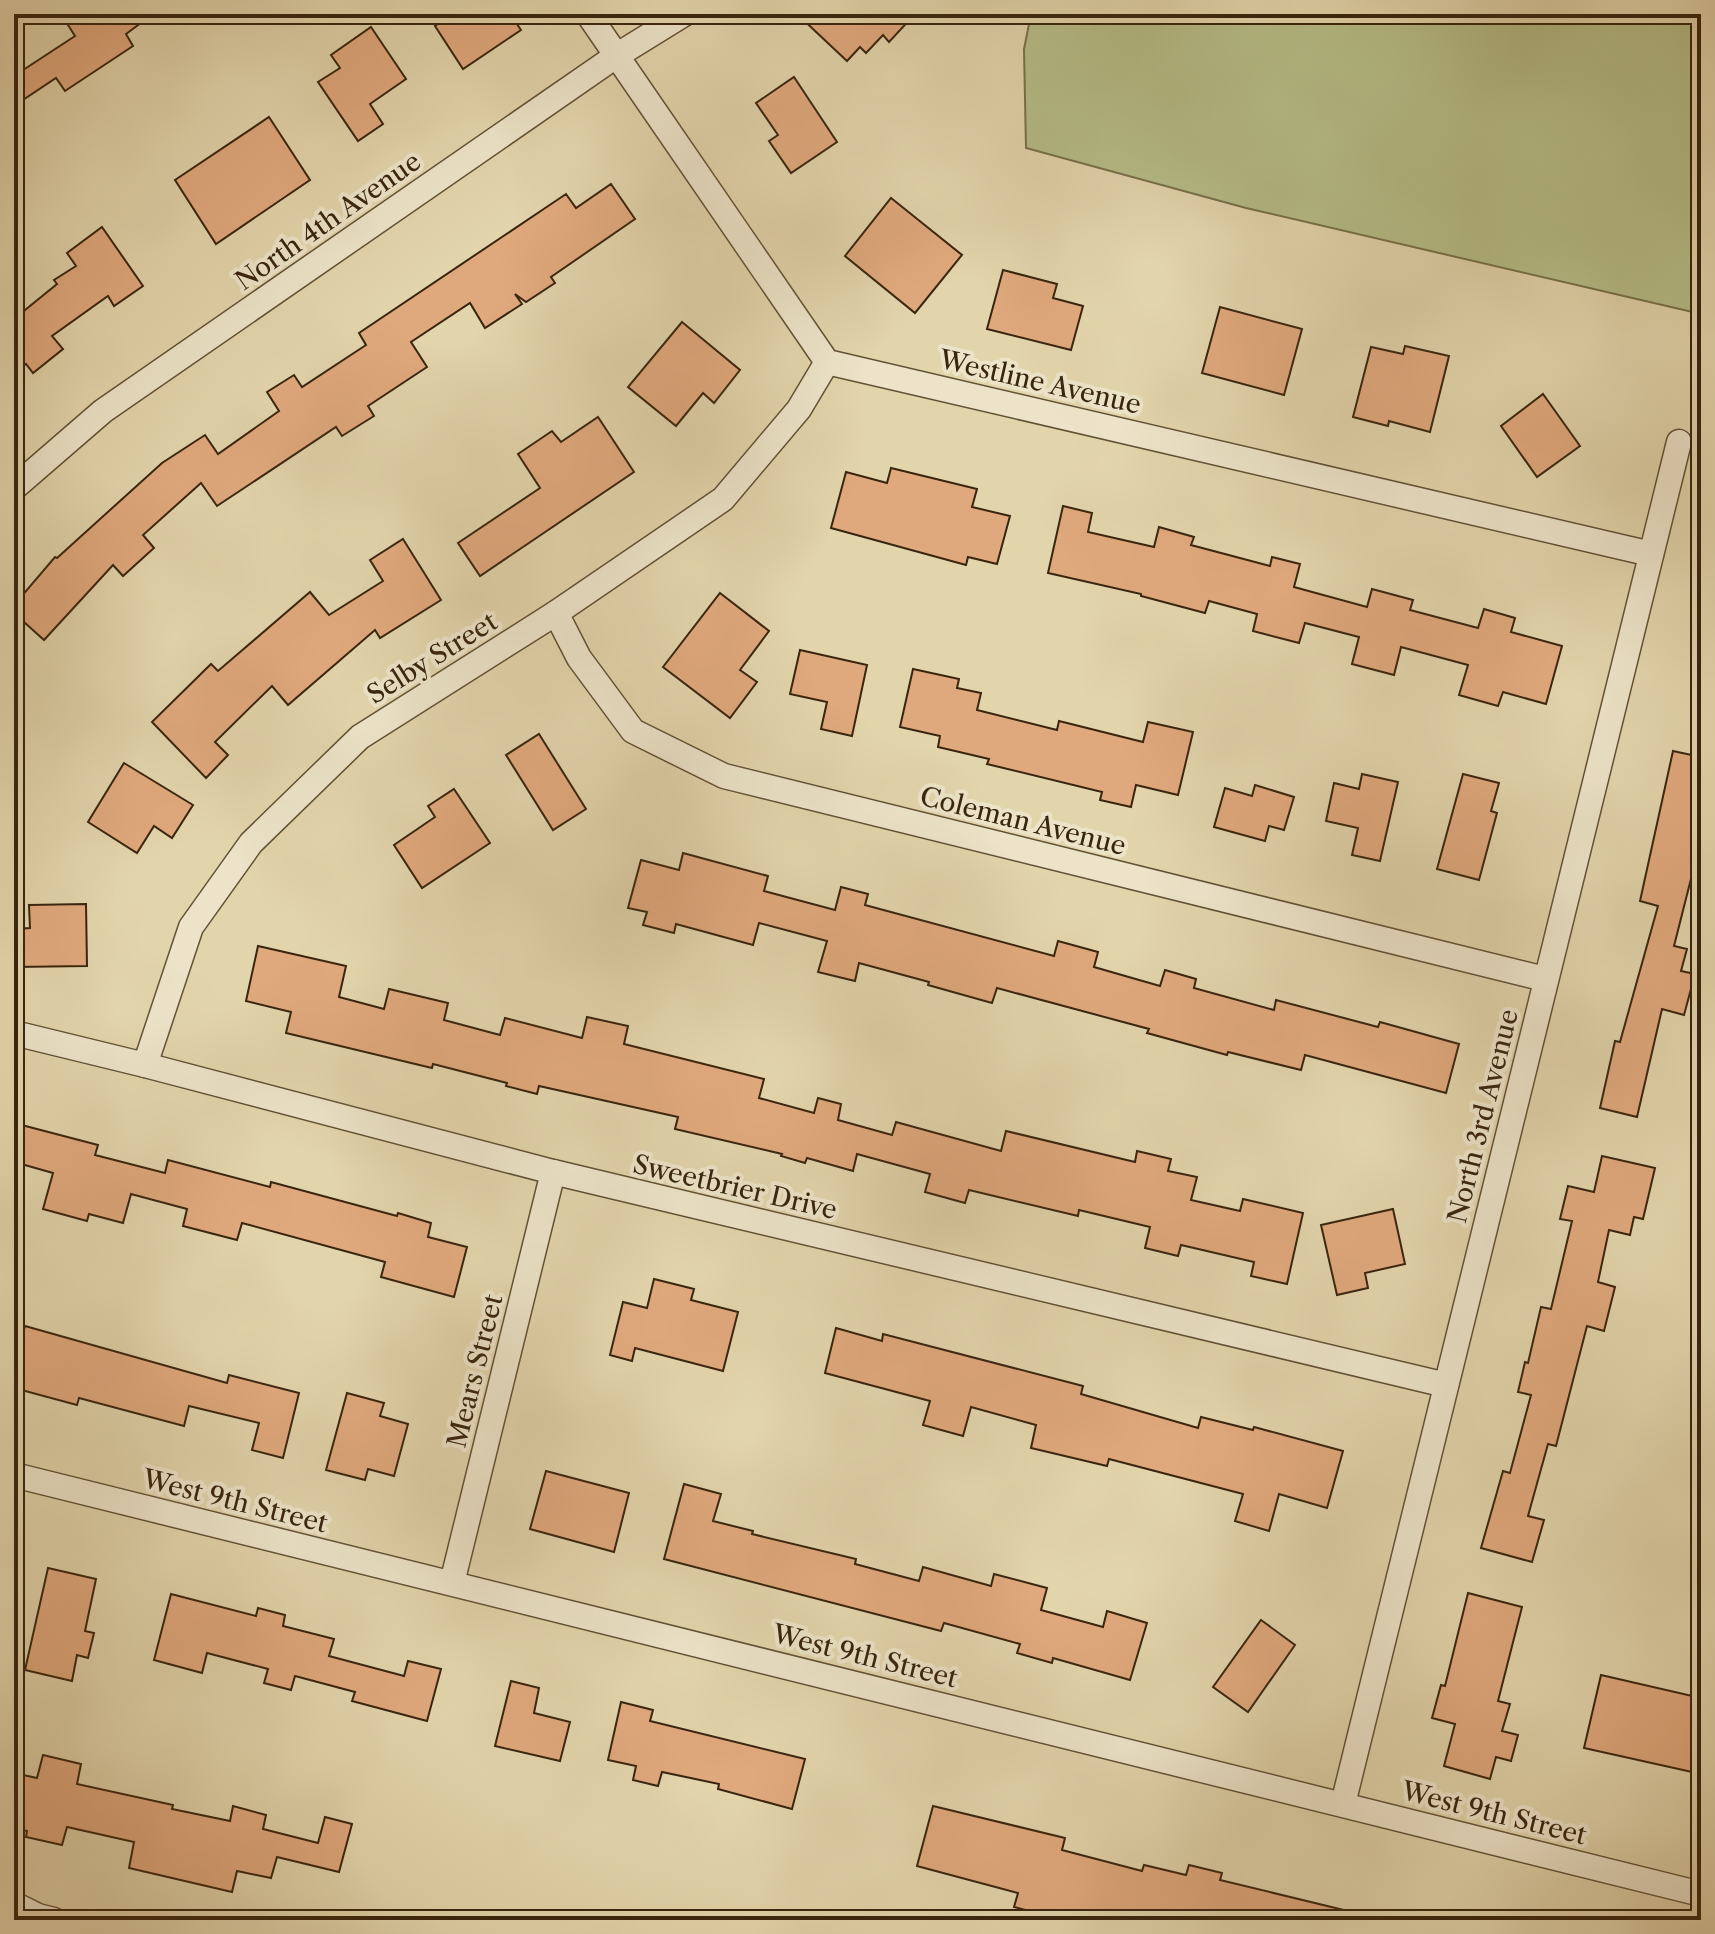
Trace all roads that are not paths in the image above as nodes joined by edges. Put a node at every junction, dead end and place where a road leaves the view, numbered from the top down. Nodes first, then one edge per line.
1 (588, 14) edge
2 (684, 14) edge
3 (616, 56) junction
4 (827, 362) junction
5 (1679, 442) dead end
6 (14, 488) edge
7 (1651, 554) junction
8 (556, 613) junction
9 (1545, 979) junction
10 (14, 1033) edge
11 (145, 1065) junction
12 (553, 1172) junction
13 (1446, 1385) junction
14 (14, 1475) edge
15 (452, 1583) junction
16 (1343, 1804) junction
17 (1701, 1894) edge
18 (14, 1904) edge
19 (54, 1920) edge

1 - 3 street
2 - 3 street, North 4th Avenue
3 - 4 street
3 - 6 street, North 4th Avenue
4 - 7 street, Westline Avenue
4 - 8 street, Selby Street
5 - 7 street, North 3rd Avenue
7 - 9 street, North 3rd Avenue
8 - 9 street, Coleman Avenue
8 - 11 street, Selby Street
9 - 13 street, North 3rd Avenue
10 - 11 street, Sweetbrier Drive
11 - 12 street, Sweetbrier Drive
12 - 13 street, Sweetbrier Drive
12 - 15 street, Mears Street
13 - 16 street, North 3rd Avenue
14 - 15 street, West 9th Street
15 - 16 street, West 9th Street
16 - 17 street, West 9th Street
18 - 19 street

